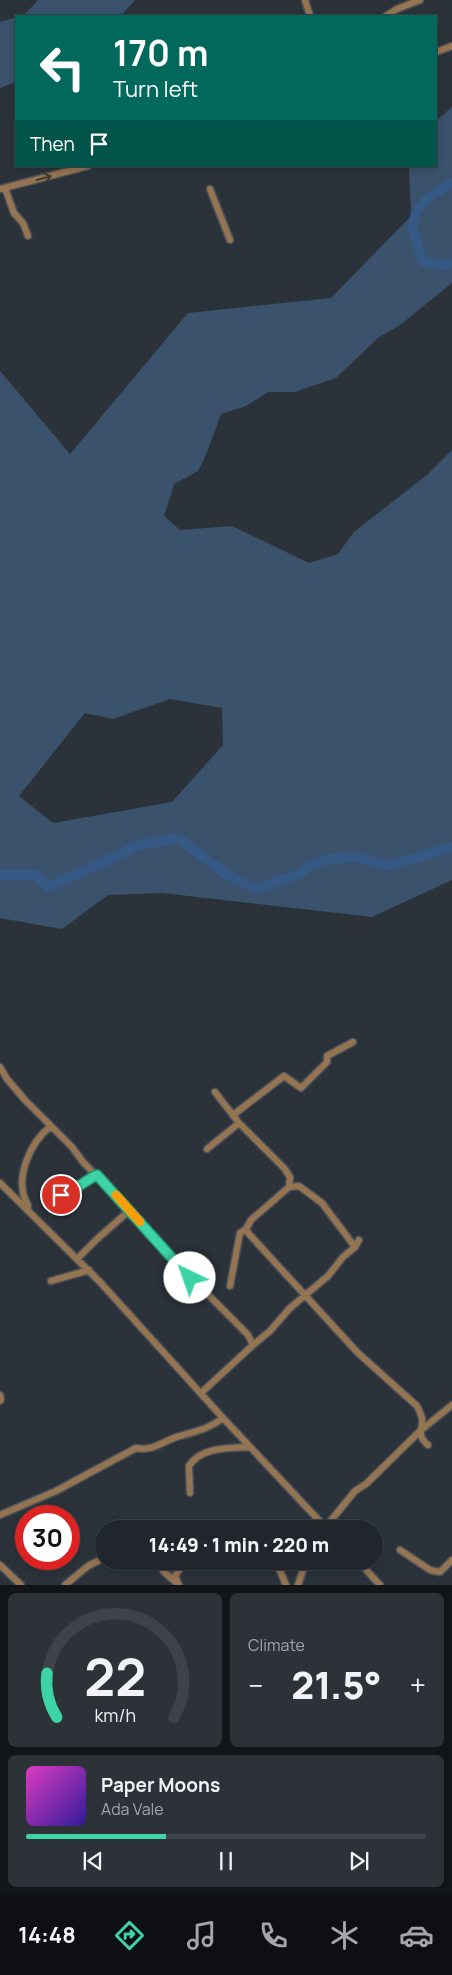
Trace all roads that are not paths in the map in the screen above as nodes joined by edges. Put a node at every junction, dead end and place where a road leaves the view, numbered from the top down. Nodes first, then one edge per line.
1 (305, 0) edge
2 (420, 0) edge
3 (310, 15) edge
4 (388, 15) edge
5 (452, 46) edge
6 (437, 52) edge
7 (84, 167) edge
8 (2, 189) edge
9 (210, 189) dead end
10 (28, 236) dead end
11 (230, 240) dead end
12 (353, 1042) dead end
13 (0, 1067) edge
14 (216, 1092) dead end
15 (233, 1115) junction
16 (239, 1123) junction
17 (51, 1126) junction
18 (207, 1149) dead end
19 (97, 1175) junction
20 (0, 1183) edge
21 (289, 1188) junction
22 (51, 1200) dead end
23 (27, 1210) junction
24 (130, 1210) junction
25 (246, 1229) junction
26 (359, 1240) dead end
27 (355, 1247) junction
28 (78, 1259) junction
29 (89, 1270) junction
30 (52, 1281) dead end
31 (230, 1286) dead end
32 (306, 1296) junction
33 (252, 1345) junction
34 (201, 1393) junction
35 (0, 1395) edge
36 (0, 1400) edge
37 (452, 1405) edge
38 (223, 1418) junction
39 (420, 1431) junction
40 (428, 1445) dead end
41 (249, 1447) junction
42 (190, 1493) dead end
43 (0, 1515) edge
44 (317, 1520) edge
45 (331, 1520) edge
46 (400, 1550) dead end
47 (452, 1560) edge
48 (95, 1562) edge
49 (0, 1565) edge
50 (163, 1570) edge
51 (178, 1570) edge
52 (280, 1570) edge
53 (303, 1570) edge
54 (366, 1570) edge
55 (21, 1585) edge
56 (65, 1585) edge
57 (179, 1585) edge
58 (286, 1585) edge
59 (298, 1585) edge
60 (380, 1585) edge

1 - 3 street
2 - 4 street
5 - 6 street
8 -> 7 street
8 - 10 street
9 - 11 street
12 - 15 street
13 - 17 street
14 - 15 street
15 - 16 street
16 - 18 street
16 - 21 street
17 - 19 street
17 - 23 street
19 - 22 street
19 - 24 street
20 - 23 street
21 - 25 street
21 - 27 street
23 - 28 street
24 - 28 street
24 - 33 street
25 - 31 street
25 - 32 street
26 - 27 street
27 - 32 street
28 - 29 street
29 - 30 street
29 - 34 street
32 - 33 street
32 - 39 street
33 - 34 street
34 - 38 street
35 - 36 street
37 - 39 street
38 - 41 street
38 - 43 street
39 - 40 street
39 - 45 street
41 - 42 street
41 - 44 street
46 - 47 street
48 - 56 street
49 - 55 street
50 - 57 street
51 - 57 street
52 - 58 street
53 - 59 street
54 - 60 street

